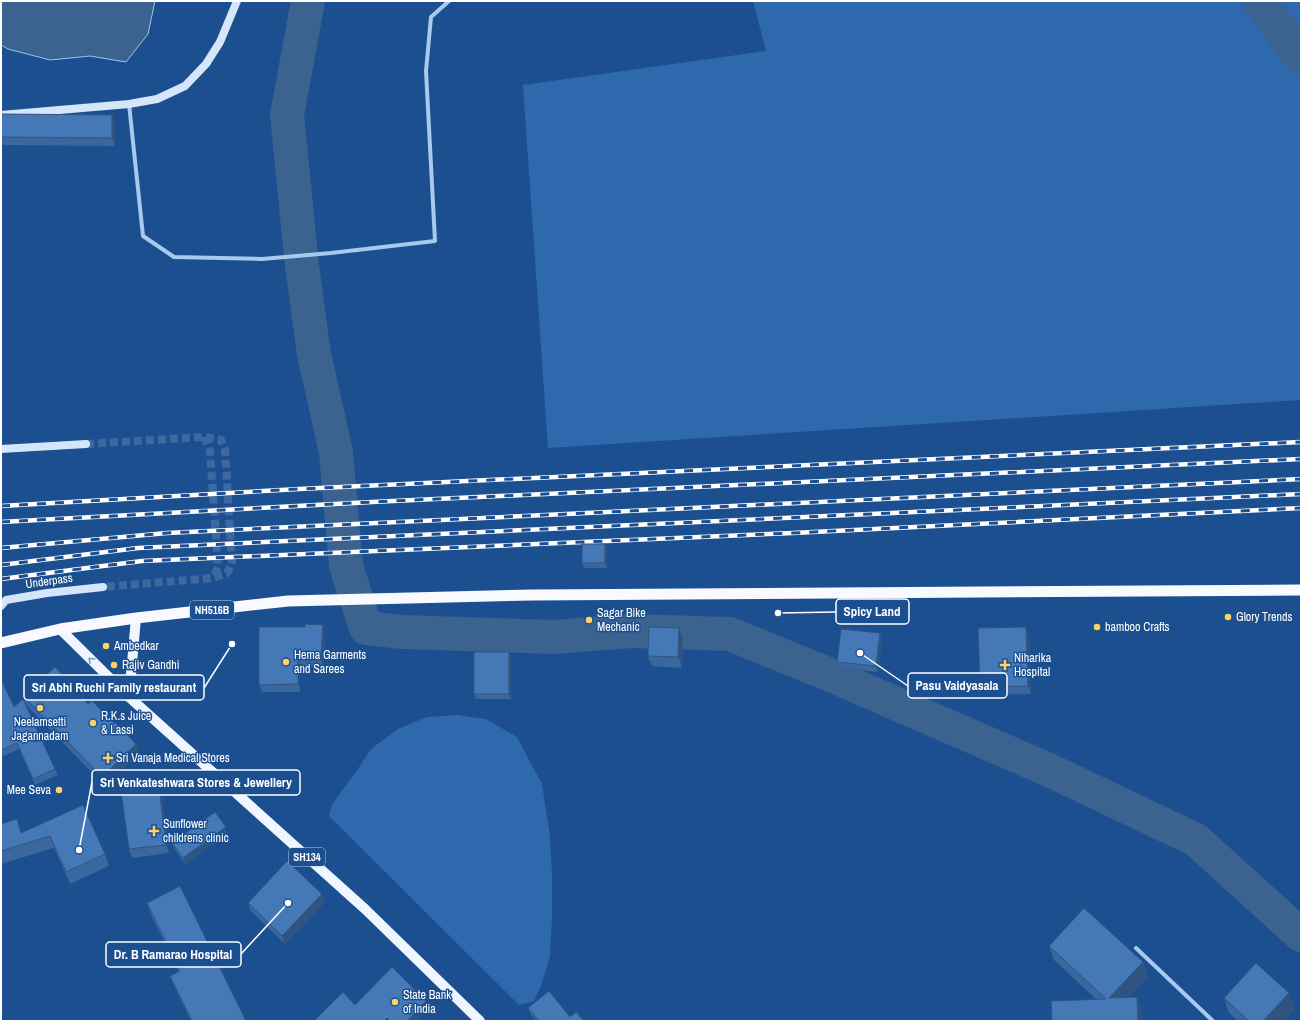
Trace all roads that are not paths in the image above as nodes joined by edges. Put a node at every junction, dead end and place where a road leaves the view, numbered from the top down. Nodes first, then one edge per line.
1 (237, 1) edge
2 (449, 1) edge
3 (129, 104) junction
4 (1, 115) edge
5 (86, 444) tunnel mouth
6 (1, 449) edge
7 (103, 587) tunnel mouth
8 (1301, 590) edge
9 (1, 606) edge
10 (136, 618) junction
11 (60, 629) junction
12 (1, 643) edge
13 (129, 697) junction
14 (1136, 948) dead end
15 (480, 1021) edge
16 (1213, 1021) edge

1 - 3 main road
2 - 3 street
3 - 4 main road
5 - 6 main road
7 - 9 main road, Underpass
8 - 10 highway, NH516B
10 - 11 highway, NH516B
10 - 13 main road
11 - 12 highway, NH516B
13 -> 11 main road, SH134
13 - 15 main road, SH134
14 - 16 street

